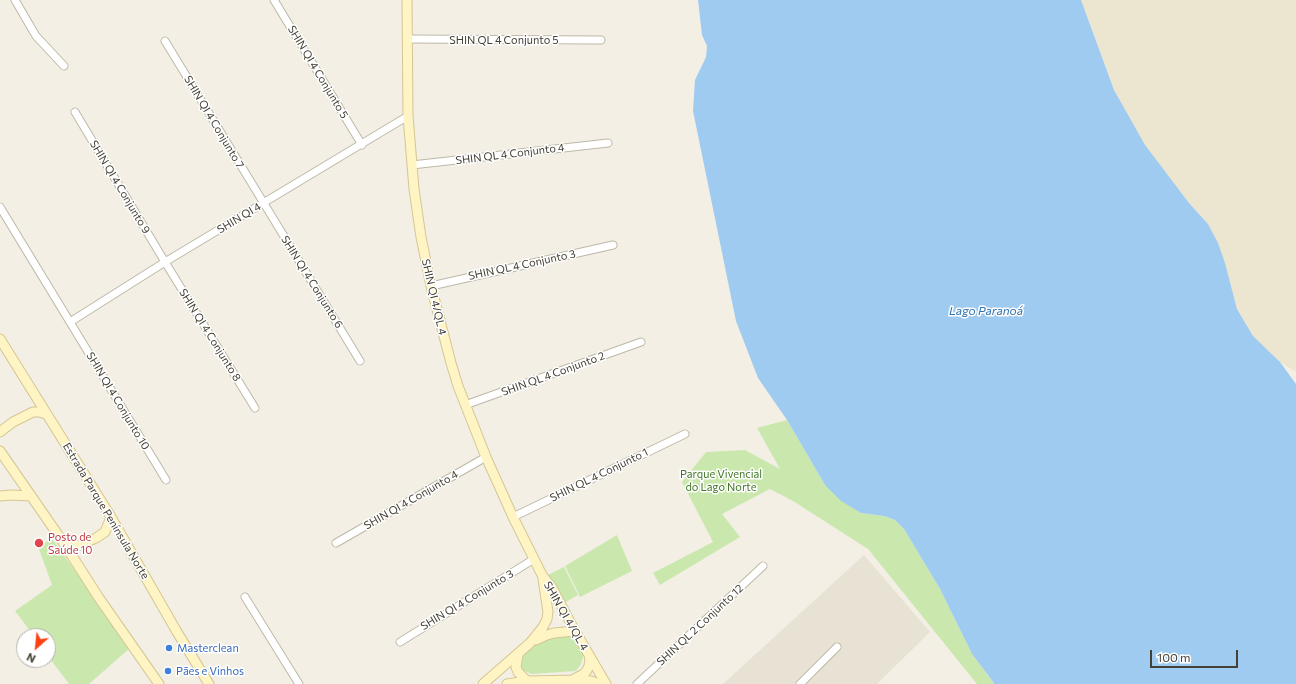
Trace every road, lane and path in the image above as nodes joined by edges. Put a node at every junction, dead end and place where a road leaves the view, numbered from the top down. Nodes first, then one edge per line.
1 (15, 0) edge
2 (274, 0) edge
3 (407, 0) edge
4 (407, 39) junction
5 (601, 40) dead end
6 (165, 41) dead end
7 (64, 66) dead end
8 (75, 112) dead end
9 (408, 116) junction
10 (608, 143) dead end
11 (362, 145) junction
12 (412, 165) junction
13 (264, 203) junction
14 (0, 207) edge
15 (613, 245) dead end
16 (165, 262) junction
17 (431, 286) junction
18 (70, 322) junction
19 (0, 339) edge
20 (641, 342) dead end
21 (360, 361) dead end
22 (465, 405) junction
23 (255, 408) dead end
24 (46, 414) junction
25 (0, 432) edge
26 (685, 434) dead end
27 (0, 451) edge
28 (486, 457) junction
29 (166, 480) dead end
30 (22, 484) junction
31 (11, 495) junction
32 (0, 496) edge
33 (31, 496) junction
34 (111, 516) junction
35 (513, 517) junction
36 (336, 543) dead end
37 (65, 545) junction
38 (534, 559) junction
39 (763, 566) dead end
40 (542, 575) junction
41 (245, 597) dead end
42 (574, 631) junction
43 (400, 642) dead end
44 (530, 644) junction
45 (838, 647) dead end
46 (518, 655) junction
47 (590, 657) junction
48 (571, 680) junction
49 (527, 681) junction
50 (159, 684) edge
51 (209, 684) edge
52 (299, 684) edge
53 (483, 684) edge
54 (507, 684) edge
55 (599, 684) edge
56 (606, 684) edge
57 (637, 684) edge
58 (800, 684) edge

1 - 7 street
2 - 11 street, SHIN QI 4 Conjunto 5
3 - 4 street, SHIN QI 4/QL 4
4 - 5 street, SHIN QL 4 Conjunto 5
4 - 9 street, SHIN QI 4/QL 4
6 - 13 street, SHIN QI 4 Conjunto 7
8 - 16 street, SHIN QI 4 Conjunto 9
9 - 11 street, SHIN QI 4
9 - 12 street, SHIN QI 4/QL 4
10 - 12 street, SHIN QL 4 Conjunto 4
11 - 13 street, SHIN QI 4
12 - 17 street, SHIN QI 4/QL 4
13 - 16 street, SHIN QI 4
13 - 21 street, SHIN QI 4 Conjunto 6
14 - 18 street, SHIN QI 4 Conjunto 10
15 - 17 street, SHIN QL 4 Conjunto 3
16 - 18 street, SHIN QI 4
16 - 23 street, SHIN QI 4 Conjunto 8
17 - 22 street, SHIN QI 4/QL 4
18 - 29 street, SHIN QI 4 Conjunto 10
19 - 24 street, Estrada Parque Península Norte
20 - 22 street, SHIN QL 4 Conjunto 2
22 - 28 street, SHIN QI 4/QL 4
24 - 25 street
24 - 34 street, Estrada Parque Península Norte
26 - 35 street, SHIN QL 4 Conjunto 1
27 - 30 street
28 - 35 street, SHIN QI 4/QL 4
28 - 36 street, SHIN QI 4 Conjunto 4
30 - 31 street
30 - 33 street
31 - 32 street
31 - 33 street
33 - 37 street
34 - 37 street
34 - 51 street, Estrada Parque Península Norte
35 - 38 street, SHIN QI 4/QL 4
37 - 50 street
38 - 40 street, SHIN QI 4/QL 4
38 - 43 street, SHIN QI 4 Conjunto 3
39 - 57 street, SHIN QL 2 Conjunto 12
40 - 42 street, SHIN QI 4/QL 4
40 - 44 street, SHIN QI 4/QL 4
41 - 52 street
42 - 44 street
42 - 47 street, SHIN QI 4/QL 4
44 - 46 street, SHIN QI 4/QL 4
45 - 58 street
46 - 49 street
46 - 53 street, SHIN QI 4/QL 4
47 - 48 street
47 - 56 street, SHIN QI 4/QL 4
48 - 49 street
48 - 55 street
49 - 54 street

